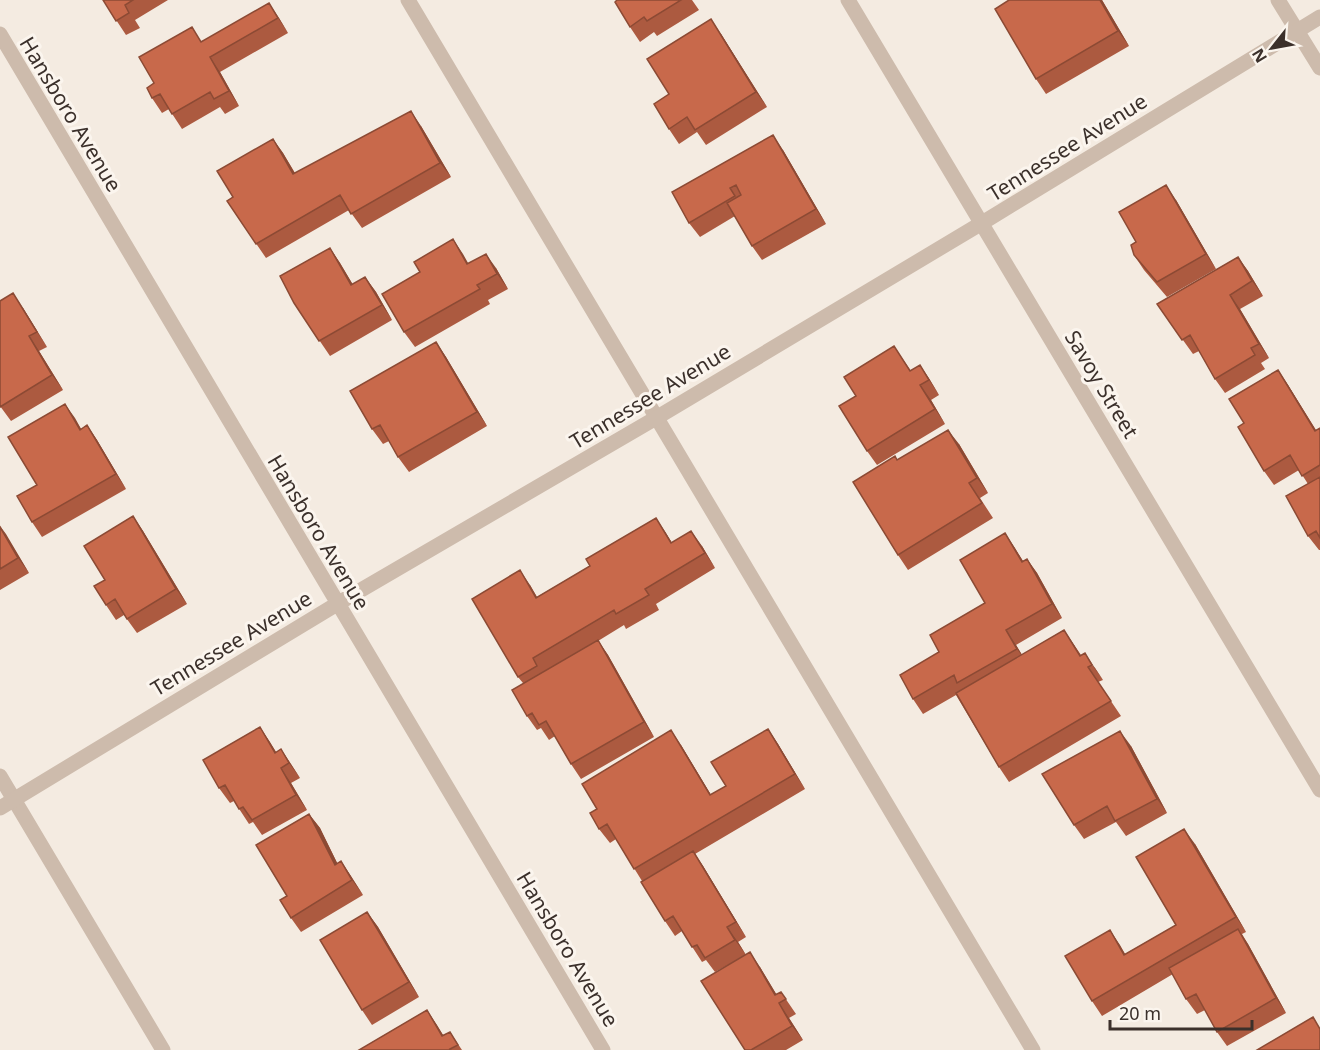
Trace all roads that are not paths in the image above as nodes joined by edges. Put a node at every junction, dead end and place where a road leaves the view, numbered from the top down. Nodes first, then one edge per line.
1 (408, 0) edge
2 (848, 0) edge
3 (1278, 0) edge
4 (1320, 17) edge
5 (1297, 30) junction
6 (0, 34) edge
7 (1320, 68) edge
8 (982, 223) junction
9 (656, 418) junction
10 (337, 604) junction
11 (0, 776) edge
12 (1320, 790) edge
13 (14, 800) junction
14 (0, 808) edge
15 (163, 1050) edge
16 (603, 1050) edge
17 (1033, 1050) edge

1 - 9 street
2 - 8 street, Savoy Street
3 - 5 street
4 - 5 street, Tennessee Avenue
5 - 7 street
5 - 8 street, Tennessee Avenue
6 - 10 street, Hansboro Avenue
8 - 9 street, Tennessee Avenue
8 - 12 street, Savoy Street
9 - 10 street, Tennessee Avenue
9 - 17 street
10 - 13 street, Tennessee Avenue
10 - 16 street, Hansboro Avenue
11 - 13 street
13 - 14 street, Tennessee Avenue
13 - 15 street

